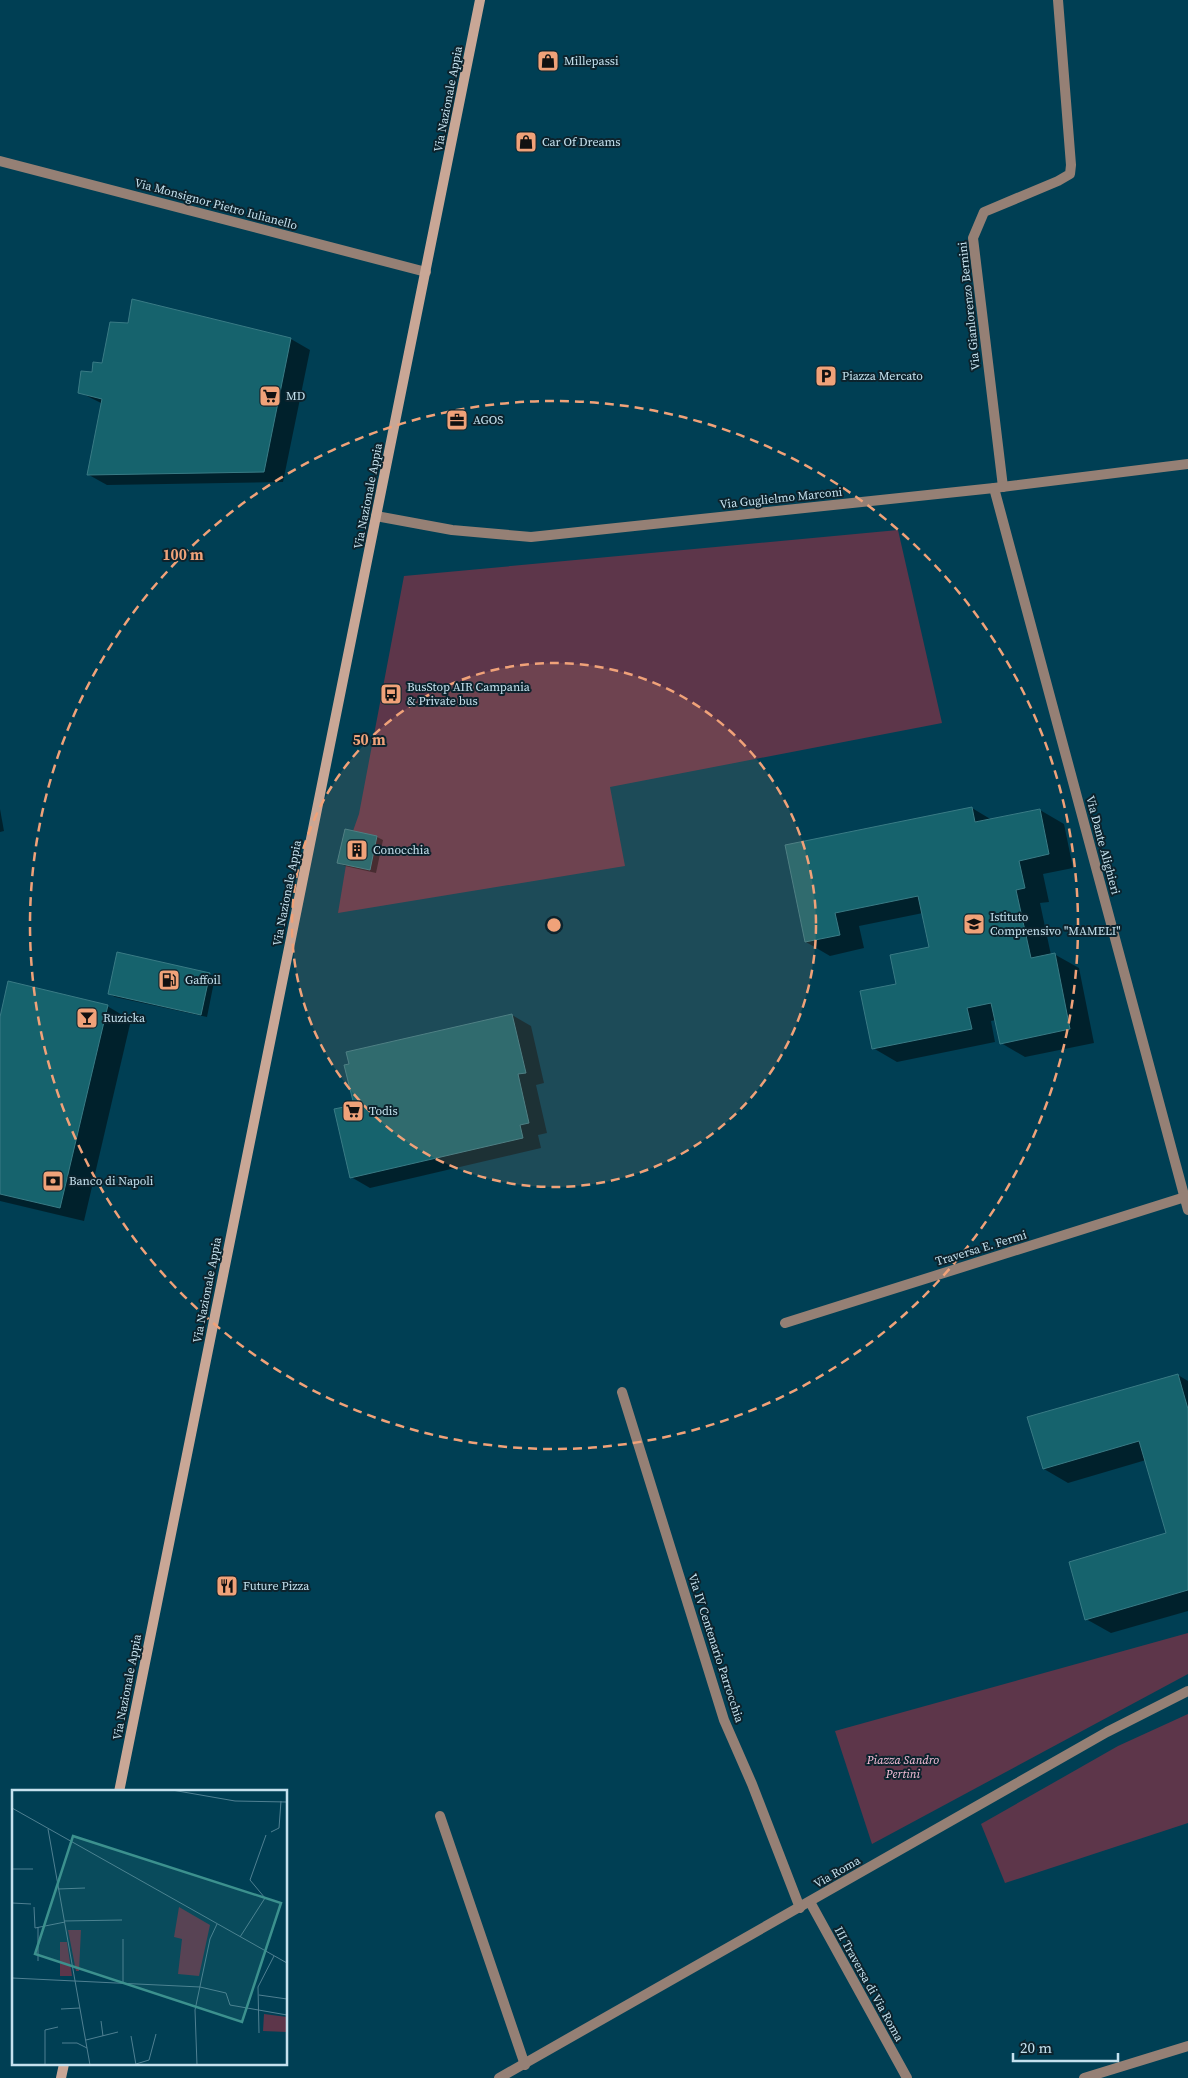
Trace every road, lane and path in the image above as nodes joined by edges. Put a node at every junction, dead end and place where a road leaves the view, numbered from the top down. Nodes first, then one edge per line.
1 (480, 0) edge
2 (1058, 0) edge
3 (0, 161) edge
4 (426, 272) junction
5 (1188, 464) edge
6 (998, 487) junction
7 (376, 516) junction
8 (1185, 1197) junction
9 (1188, 1210) edge
10 (785, 1323) dead end
11 (622, 1392) dead end
12 (1188, 1691) edge
13 (119, 1790) edge
14 (440, 1816) dead end
15 (810, 1902) junction
16 (800, 1908) junction
17 (1188, 2046) edge
18 (525, 2065) junction
19 (499, 2078) edge
20 (907, 2078) edge
21 (1084, 2078) edge

1 - 4 main road, Via Nazionale Appia
2 - 6 street, Via Gianlorenzo Bernini
3 - 4 street, Via Monsignor Pietro Iulianello
4 - 7 main road, Via Nazionale Appia
5 - 6 street, Via Guglielmo Marconi
6 - 7 street, Via Guglielmo Marconi
6 - 8 street, Via Dante Alighieri
7 - 13 main road, Via Nazionale Appia
8 - 9 street, Via Dante Alighieri
8 - 10 street, Traversa E. Fermi
11 - 16 street, Via IV Centenario Parrocchia
12 - 15 street, Via Roma
14 - 18 street
15 - 16 street, Via Roma
15 - 20 street, III Traversa di Via Roma
16 - 18 street, Via Roma
17 - 21 street
18 - 19 street, Via Roma

